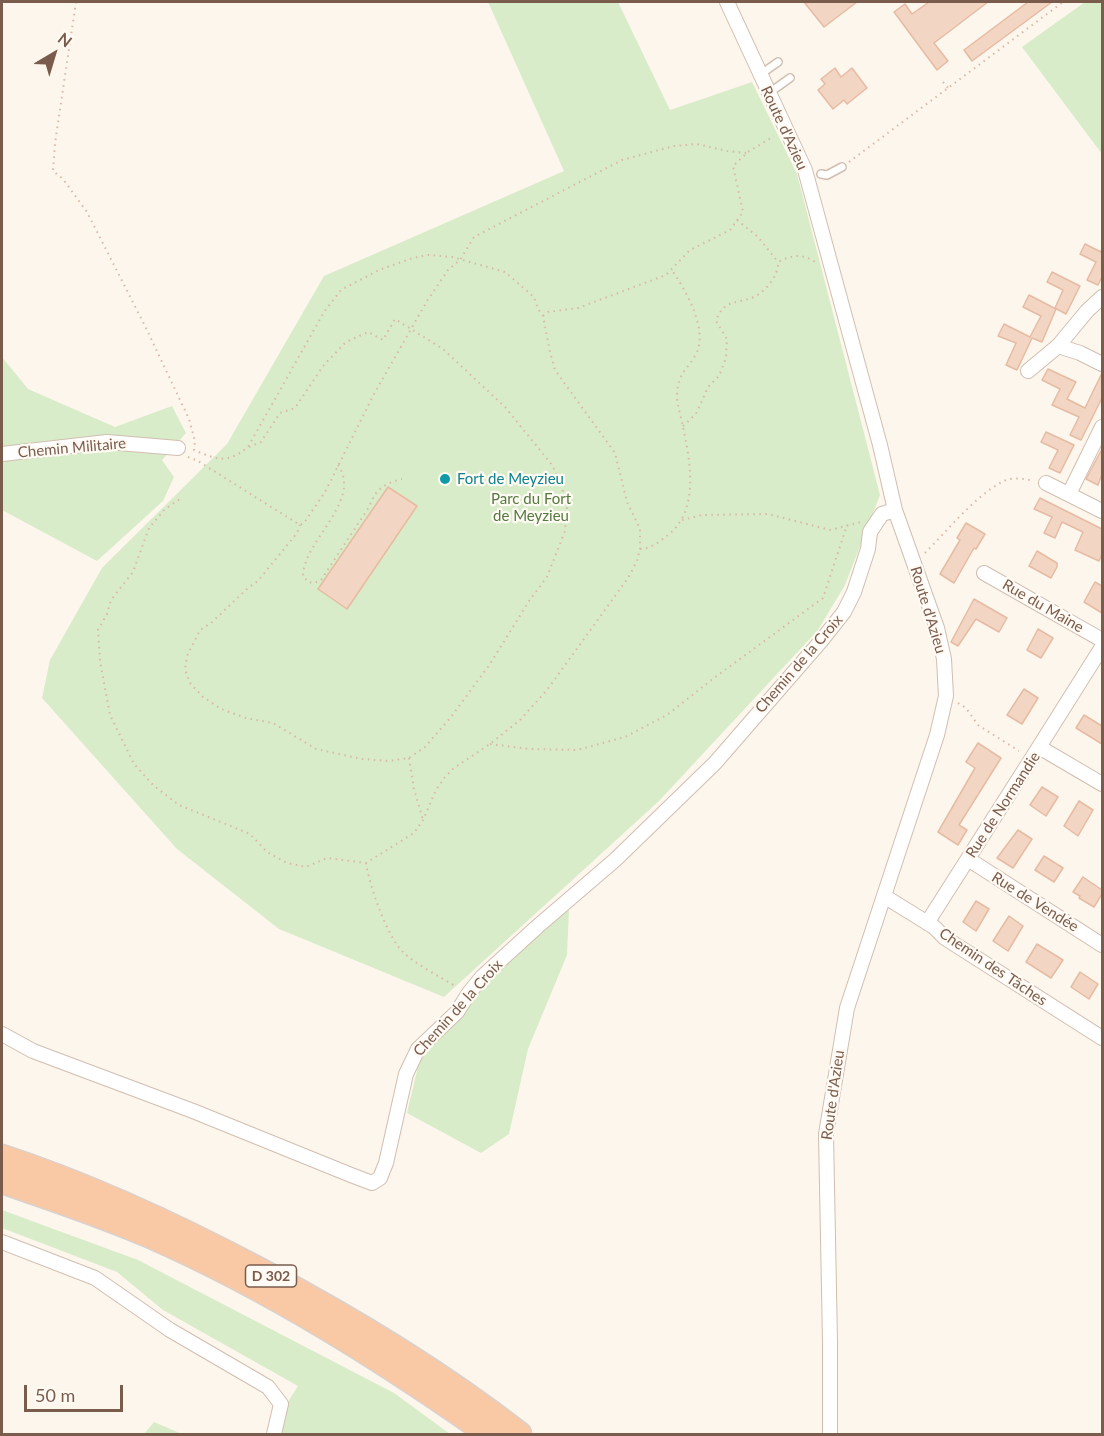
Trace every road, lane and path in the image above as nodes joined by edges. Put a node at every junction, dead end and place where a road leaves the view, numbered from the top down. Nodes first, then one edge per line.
1 (76, 2) edge
2 (727, 2) edge
3 (1063, 2) edge
4 (778, 62) dead end
5 (760, 75) junction
6 (790, 78) dead end
7 (943, 82) dead end
8 (776, 88) dead end
9 (948, 88) junction
10 (786, 129) junction
11 (746, 153) junction
12 (842, 167) joint
13 (820, 174) dead end
14 (737, 220) junction
15 (460, 260) junction
16 (778, 262) junction
17 (671, 268) junction
18 (835, 278) junction
19 (1102, 297) edge
20 (543, 316) junction
21 (412, 330) junction
22 (1058, 346) junction
23 (1102, 364) edge
24 (1028, 371) dead end
25 (683, 426) junction
26 (1102, 427) edge
27 (248, 447) junction
28 (181, 452) joint
29 (2, 454) edge
30 (338, 465) junction
31 (402, 479) dead end
32 (1046, 483) joint
33 (1069, 494) junction
34 (180, 499) dead end
35 (895, 510) junction
36 (1102, 511) edge
37 (682, 520) junction
38 (857, 523) dead end
39 (300, 525) junction
40 (847, 525) junction
41 (640, 549) junction
42 (914, 563) junction
43 (984, 573) dead end
44 (1102, 640) edge
45 (1102, 647) edge
46 (946, 696) junction
47 (490, 744) junction
48 (1035, 753) junction
49 (409, 758) junction
50 (1102, 784) edge
51 (423, 820) junction
52 (968, 859) junction
53 (366, 863) junction
54 (884, 896) junction
55 (927, 923) junction
56 (1102, 945) edge
57 (469, 993) junction
58 (2, 1034) edge
59 (1102, 1038) edge
60 (2, 1157) edge
61 (2, 1180) edge
62 (2, 1242) edge
63 (830, 1342) junction
64 (274, 1434) edge
65 (489, 1434) edge
66 (519, 1434) edge
67 (830, 1434) edge
68 (838, 1434) edge

1 - 27 path
2 - 5 street, Route d'Azieu
3 - 9 path
4 - 5 lane
5 - 10 street, Route d'Azieu
6 - 8 lane
7 - 9 path
9 - 12 path
10 - 11 path
10 - 18 street, Route d'Azieu
11 - 14 path
11 - 15 path
12 - 13 lane
14 - 16 path
14 - 17 path
15 - 20 path
15 - 21 path
15 - 27 path
16 - 18 path
16 - 25 path
17 - 20 path
17 - 25 path
18 - 35 street, Route d'Azieu
19 - 22 street
20 - 41 path
21 - 27 path
21 - 30 path
21 - 49 path
22 - 23 street
22 - 24 street
25 - 37 path
26 - 33 street
28 - 29 street, Chemin Militaire
28 - 39 path
30 - 31 path
30 - 39 path
32 - 33 street
32 - 42 path
33 - 36 street
34 - 53 path
35 - 42 street, Route d'Azieu
35 - 57 street, Chemin de la Croix
37 - 40 path
37 - 41 path
38 - 40 path
39 - 49 path
40 - 47 path
41 - 47 path
42 - 46 street, Route d'Azieu
43 - 44 street, Rue du Maine
45 - 48 street
46 - 48 path
46 - 54 street, Route d'Azieu
47 - 51 path
48 - 50 street, Rue de Normandie
48 - 52 street, Rue de Normandie
49 - 51 path
51 - 53 path
52 - 55 street, Rue de Normandie
52 - 56 street, Rue de Vendée
53 - 57 path
54 - 55 street, Chemin des Tâches
54 - 63 street, Route d'Azieu
55 - 59 street, Chemin des Tâches
57 - 58 street, Chemin de la Croix
60 - 66 highway, D 302
61 - 65 highway, D 302
62 - 64 street
63 - 67 street, Route d'Azieu
63 - 68 street, Route d'Azieu

